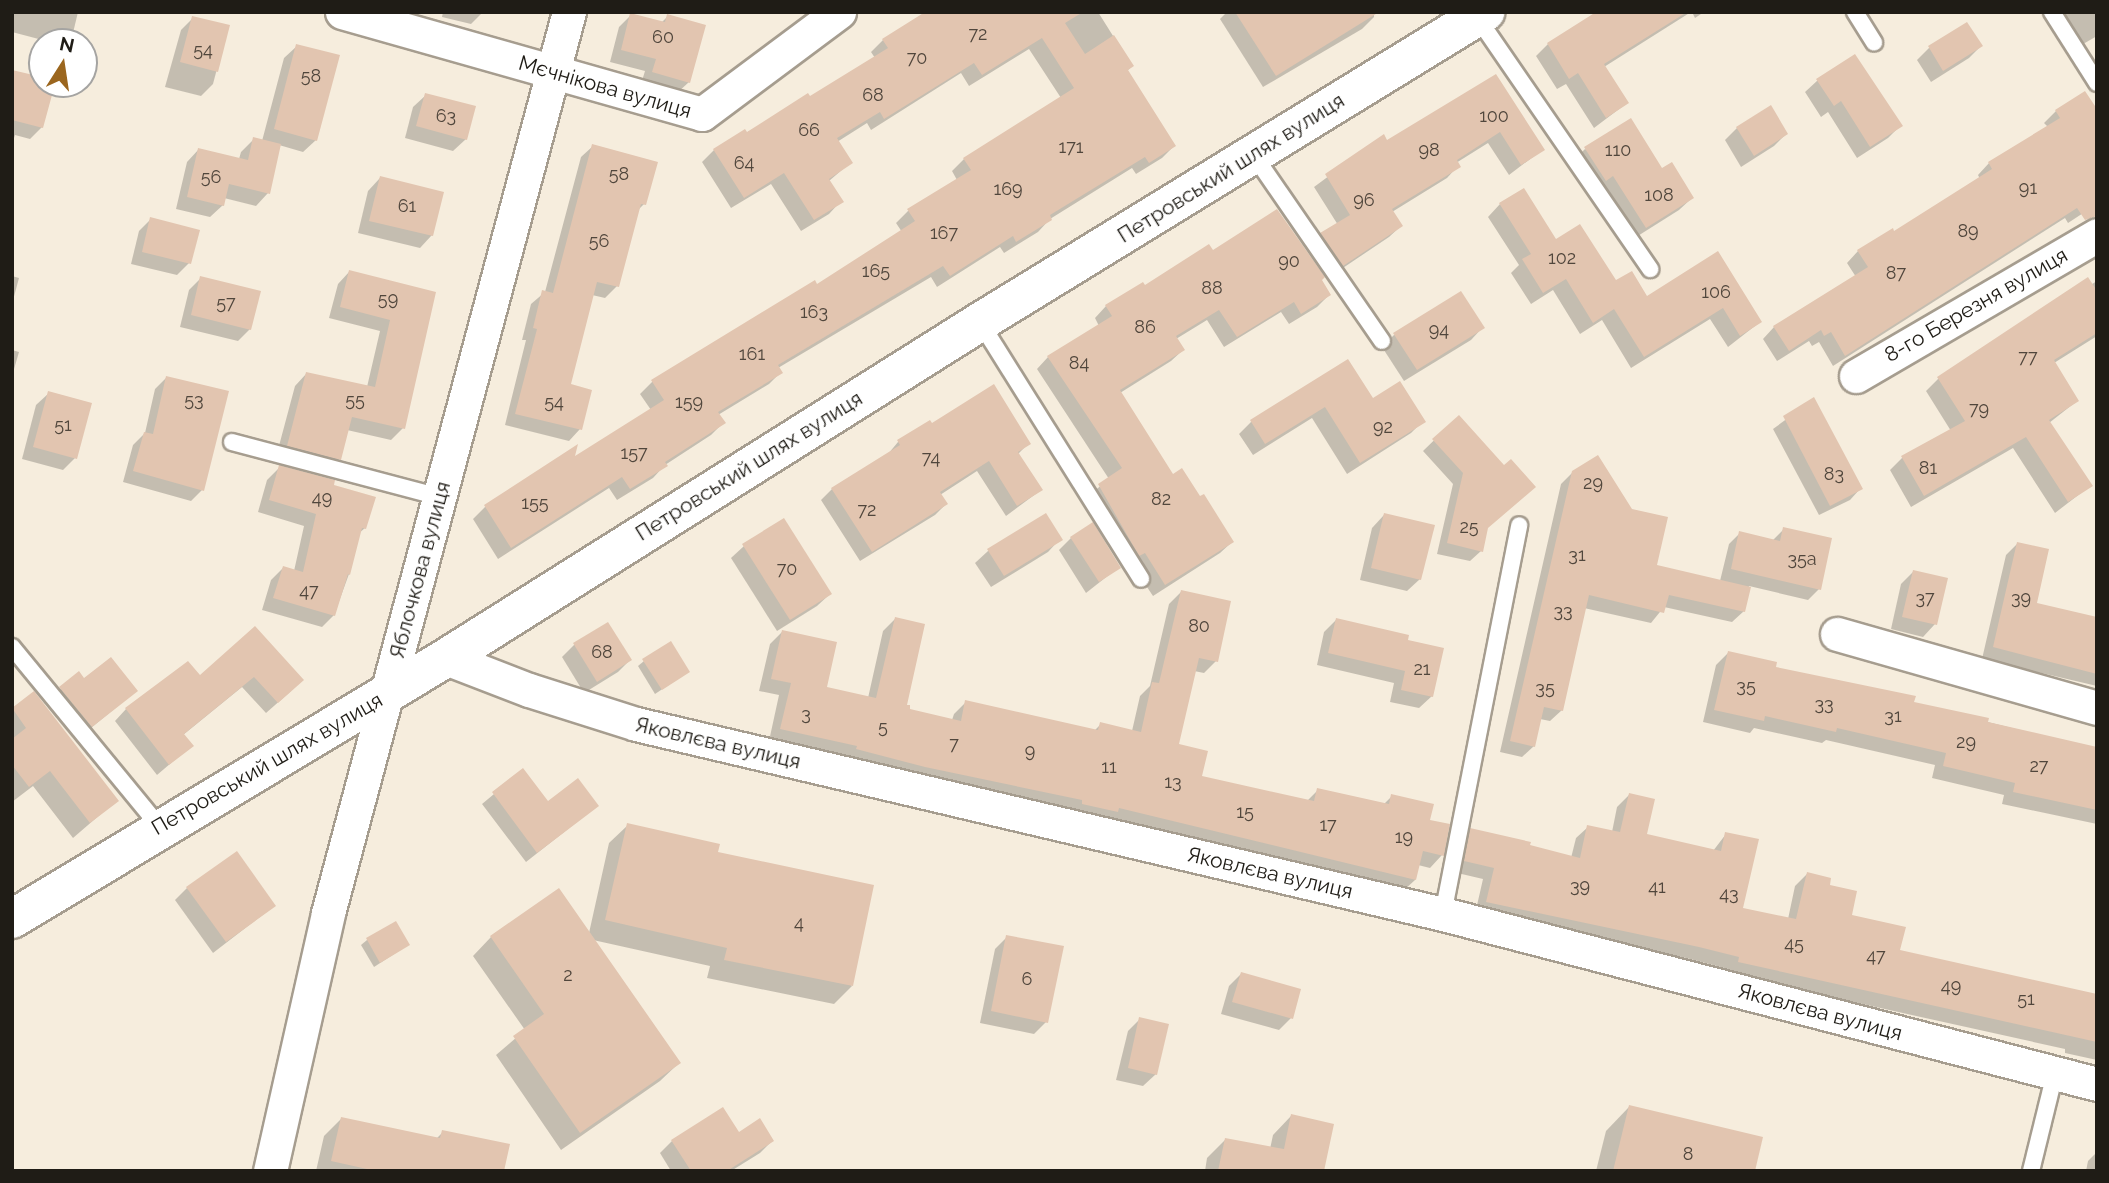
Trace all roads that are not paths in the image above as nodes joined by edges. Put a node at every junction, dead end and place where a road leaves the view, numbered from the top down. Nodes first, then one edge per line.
1 (342, 12) edge
2 (569, 12) edge
3 (839, 12) edge
4 (1855, 12) edge
5 (2052, 12) edge
6 (1481, 15) edge
7 (1874, 42) dead end
8 (551, 71) junction
9 (2097, 83) edge
10 (1254, 154) junction
11 (2097, 235) edge
12 (1650, 269) dead end
13 (980, 322) junction
14 (1382, 341) dead end
15 (1856, 376) dead end
16 (232, 442) dead end
17 (440, 497) junction
18 (1519, 524) dead end
19 (1141, 579) dead end
20 (1837, 634) dead end
21 (12, 647) edge
22 (446, 658) junction
23 (386, 694) junction
24 (2097, 708) edge
25 (160, 827) junction
26 (1443, 914) junction
27 (12, 919) edge
28 (2055, 1073) junction
29 (2097, 1084) edge
30 (270, 1171) edge
31 (2031, 1171) edge

1 - 8 street, Мєчнікова вулиця
2 - 8 street, Яблочкова вулиця
3 - 8 street, Мєчнікова вулиця
4 - 7 lane
5 - 9 lane
6 - 10 street, Петровський шлях вулиця
6 - 12 lane
8 - 17 street, Яблочкова вулиця
10 - 13 street, Петровський шлях вулиця
10 - 14 lane
11 - 15 street, 8-го Березня вулиця
13 - 19 lane
13 - 22 street, Петровський шлях вулиця
16 - 17 lane
17 - 23 street, Яблочкова вулиця
18 - 26 lane
20 - 24 street
21 - 25 lane
22 - 23 street, Петровський шлях вулиця
22 - 26 street, Яковлєва вулиця
23 - 25 street, Петровський шлях вулиця
23 - 30 street, Яблочкова вулиця
25 - 27 street, Петровський шлях вулиця
26 - 28 street, Яковлєва вулиця
28 - 29 street, Яковлєва вулиця
28 - 31 lane

